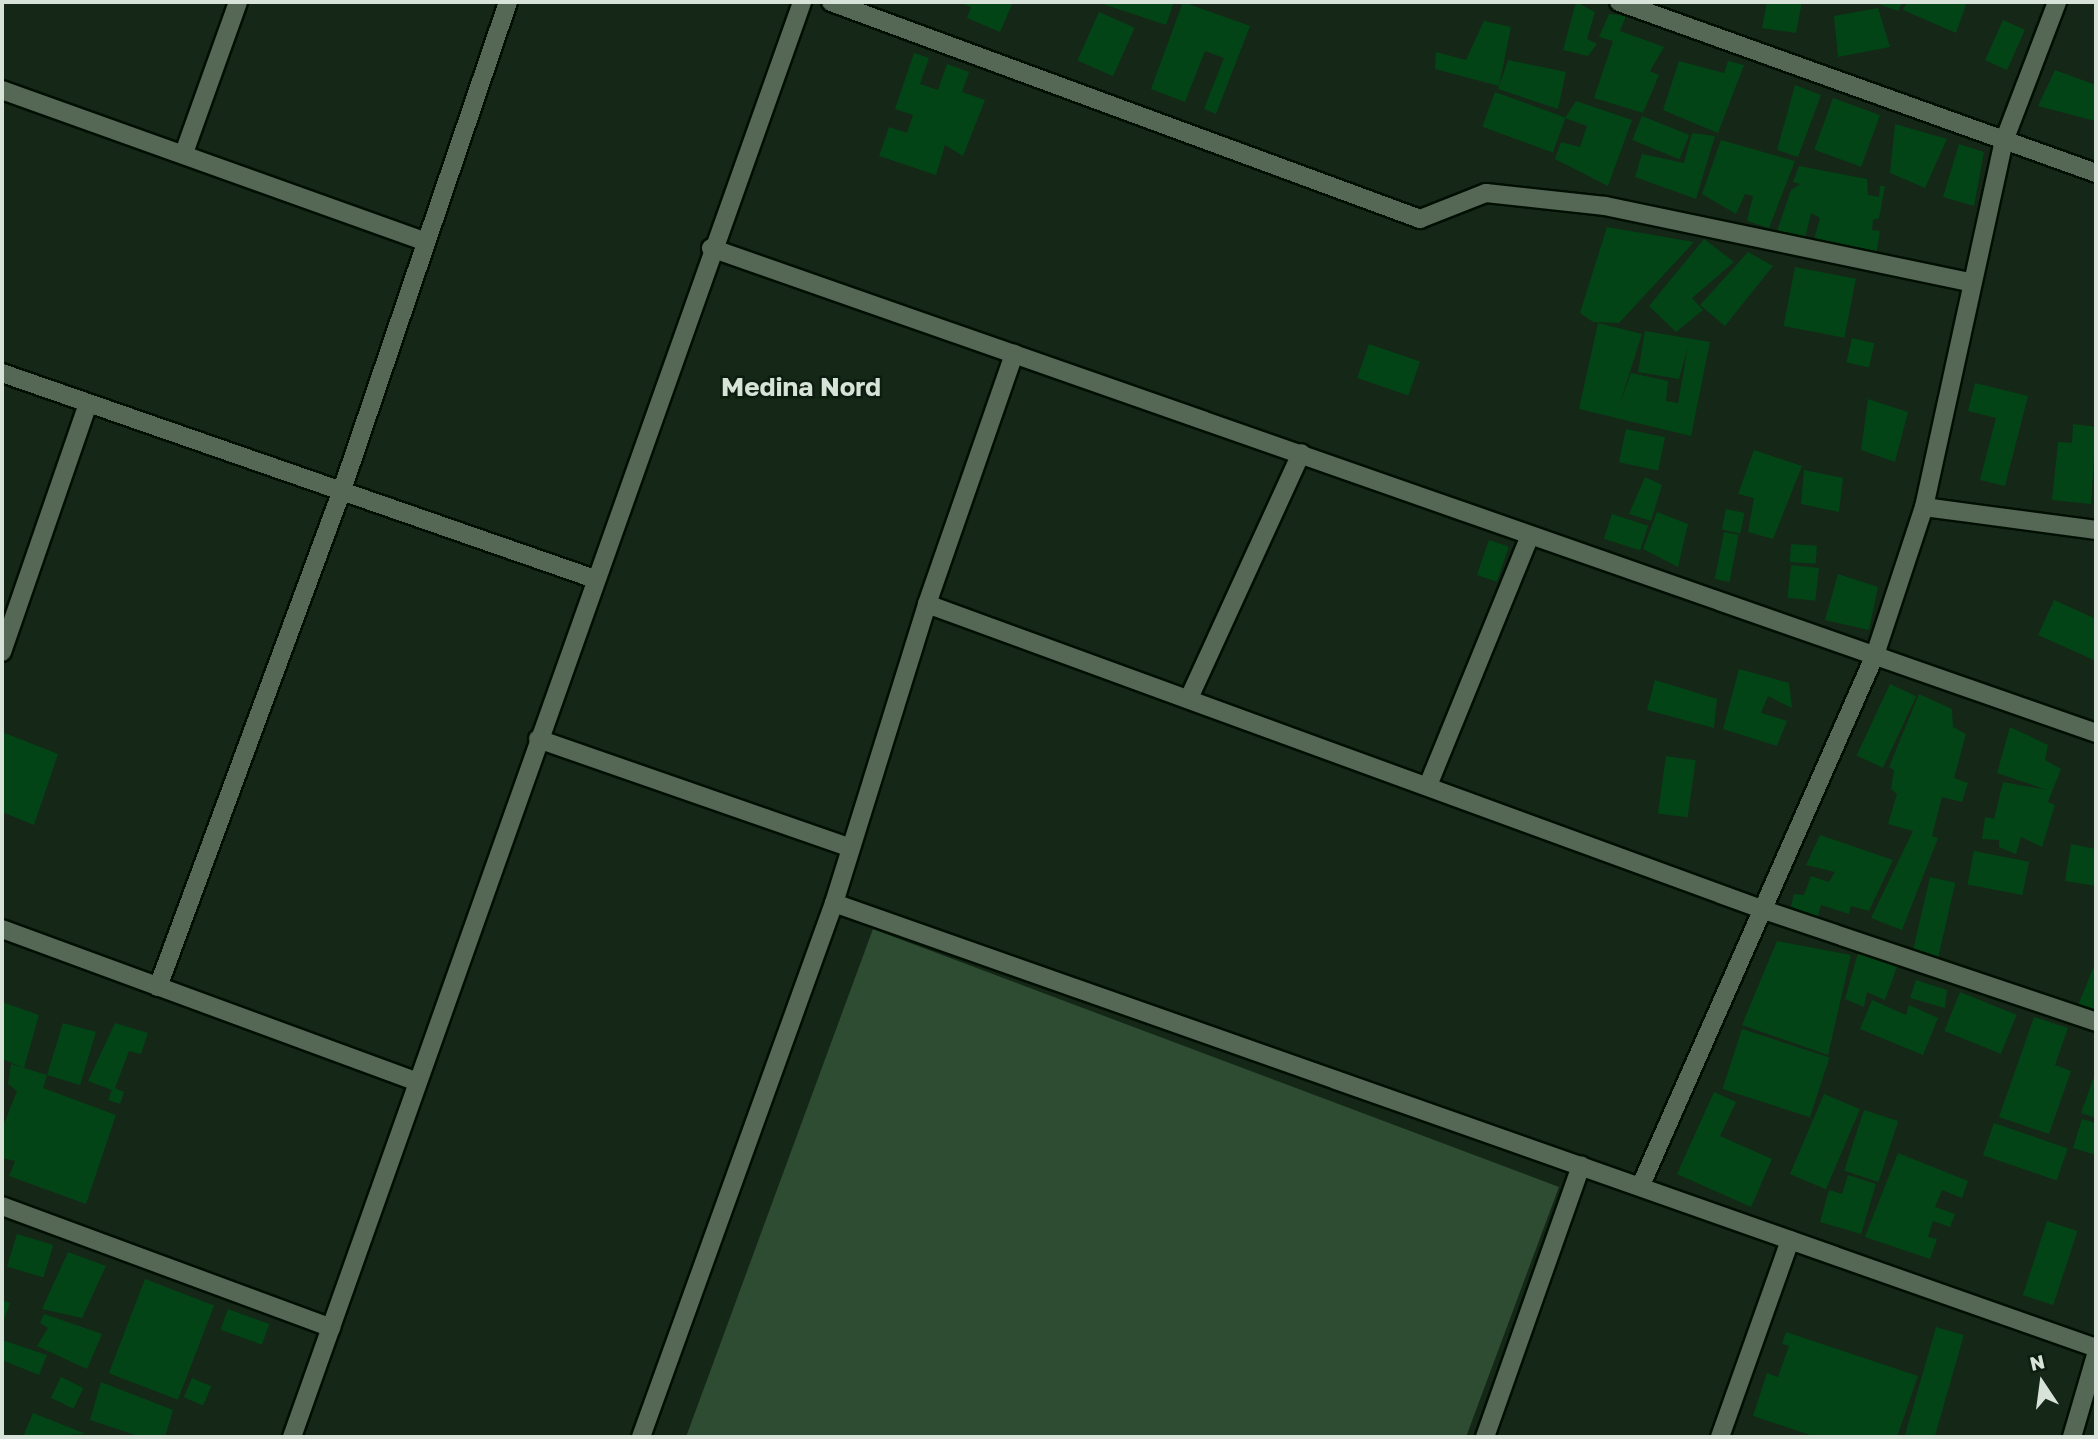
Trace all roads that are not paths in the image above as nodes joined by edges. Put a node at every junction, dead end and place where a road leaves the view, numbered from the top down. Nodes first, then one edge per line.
1 (239, 2) edge
2 (508, 2) edge
3 (803, 2) edge
4 (831, 2) edge
5 (1619, 2) edge
6 (2057, 2) edge
7 (2, 90) edge
8 (2004, 141) junction
9 (184, 153) junction
10 (2096, 173) edge
11 (423, 241) junction
12 (711, 248) junction
13 (1969, 282) junction
14 (1014, 354) junction
15 (2, 373) edge
16 (87, 406) junction
17 (1301, 453) junction
18 (342, 490) junction
19 (1924, 507) junction
20 (2096, 530) edge
21 (1530, 536) junction
22 (594, 579) junction
23 (928, 604) junction
24 (2, 651) edge
25 (1875, 655) junction
26 (1190, 696) junction
27 (2096, 733) edge
28 (538, 739) junction
29 (1429, 783) junction
30 (850, 848) junction
31 (834, 903) junction
32 (1764, 910) junction
33 (2, 929) edge
34 (158, 987) junction
35 (2096, 1022) edge
36 (417, 1082) junction
37 (1581, 1166) junction
38 (1641, 1185) junction
39 (2, 1206) edge
40 (1790, 1240) junction
41 (331, 1328) junction
42 (2096, 1348) edge
43 (2096, 1355) edge
44 (292, 1437) edge
45 (641, 1437) edge
46 (1485, 1437) edge
47 (1720, 1437) edge
48 (2072, 1437) edge

1 - 9 street
2 - 11 street
3 - 12 street
4 - 13 street
5 - 8 street
6 - 8 street
7 - 9 street
8 - 10 street
8 - 13 street
9 - 11 street
11 - 18 street
12 - 14 street
12 - 22 street
13 - 19 street
14 - 17 street
14 - 23 street
15 - 16 street
16 - 18 street
16 - 24 street
17 - 21 street
17 - 26 street
18 - 22 street
18 - 34 street
19 - 20 street
19 - 25 street
21 - 25 street
21 - 29 street
22 - 28 street
23 - 26 street
23 - 30 street
25 - 27 street
25 - 32 street
26 - 29 street
28 - 30 street
28 - 36 street
29 - 32 street
30 - 31 street
31 - 37 street
31 - 45 street
32 - 35 street
32 - 38 street
33 - 34 street
34 - 36 street
36 - 41 street
37 - 38 street
37 - 46 street
38 - 40 street
39 - 41 street
40 - 42 street
40 - 47 street
41 - 44 street
43 - 48 street

